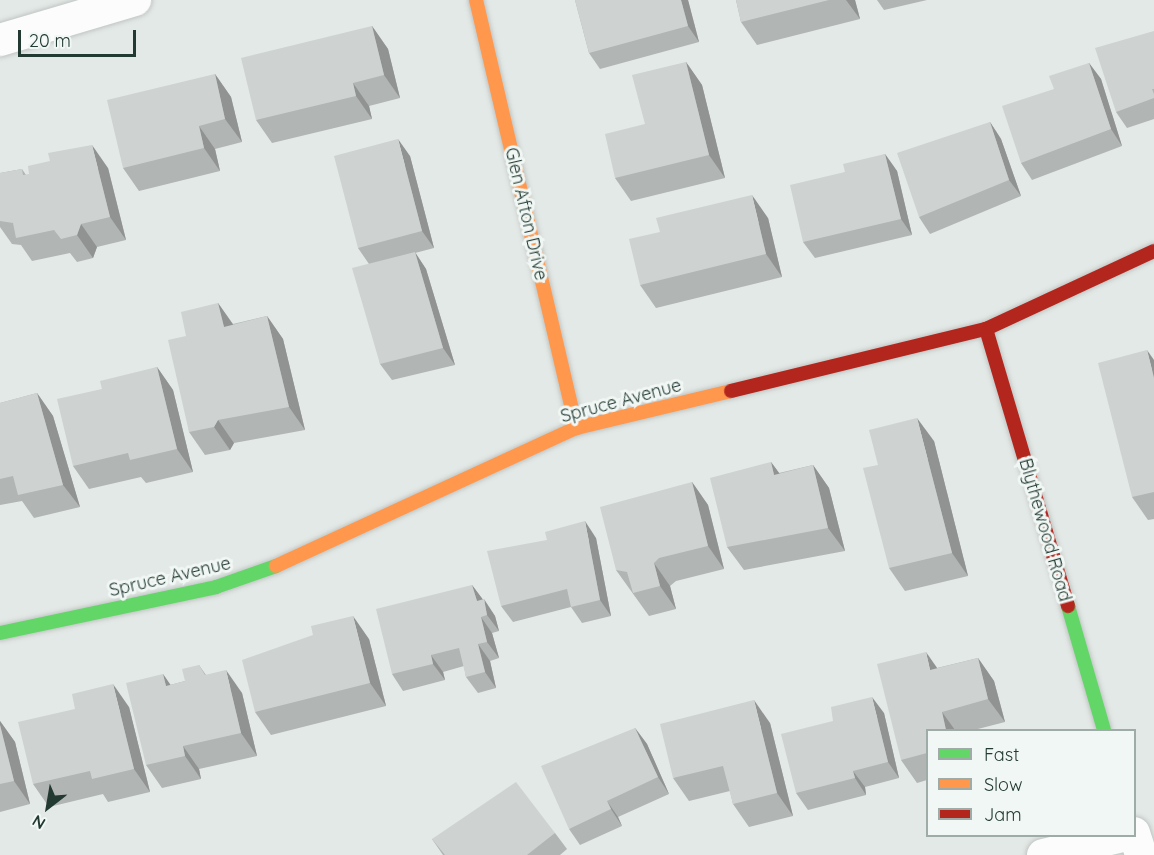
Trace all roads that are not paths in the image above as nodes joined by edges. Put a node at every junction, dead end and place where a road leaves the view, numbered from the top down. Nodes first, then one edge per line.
1 (135, 0) edge
2 (476, 0) edge
3 (0, 40) edge
4 (1154, 251) edge
5 (986, 329) junction
6 (576, 428) junction
7 (0, 633) edge
8 (1104, 729) edge
9 (1118, 837) edge
10 (1135, 837) edge
11 (1043, 855) edge
12 (1140, 855) edge

1 - 3 street
2 - 6 street, Glen Afton Drive
4 - 5 street, Spruce Avenue
5 - 6 street, Spruce Avenue
5 - 8 street, Blythewood Road
6 - 7 street, Spruce Avenue
9 - 11 street
10 - 12 street

